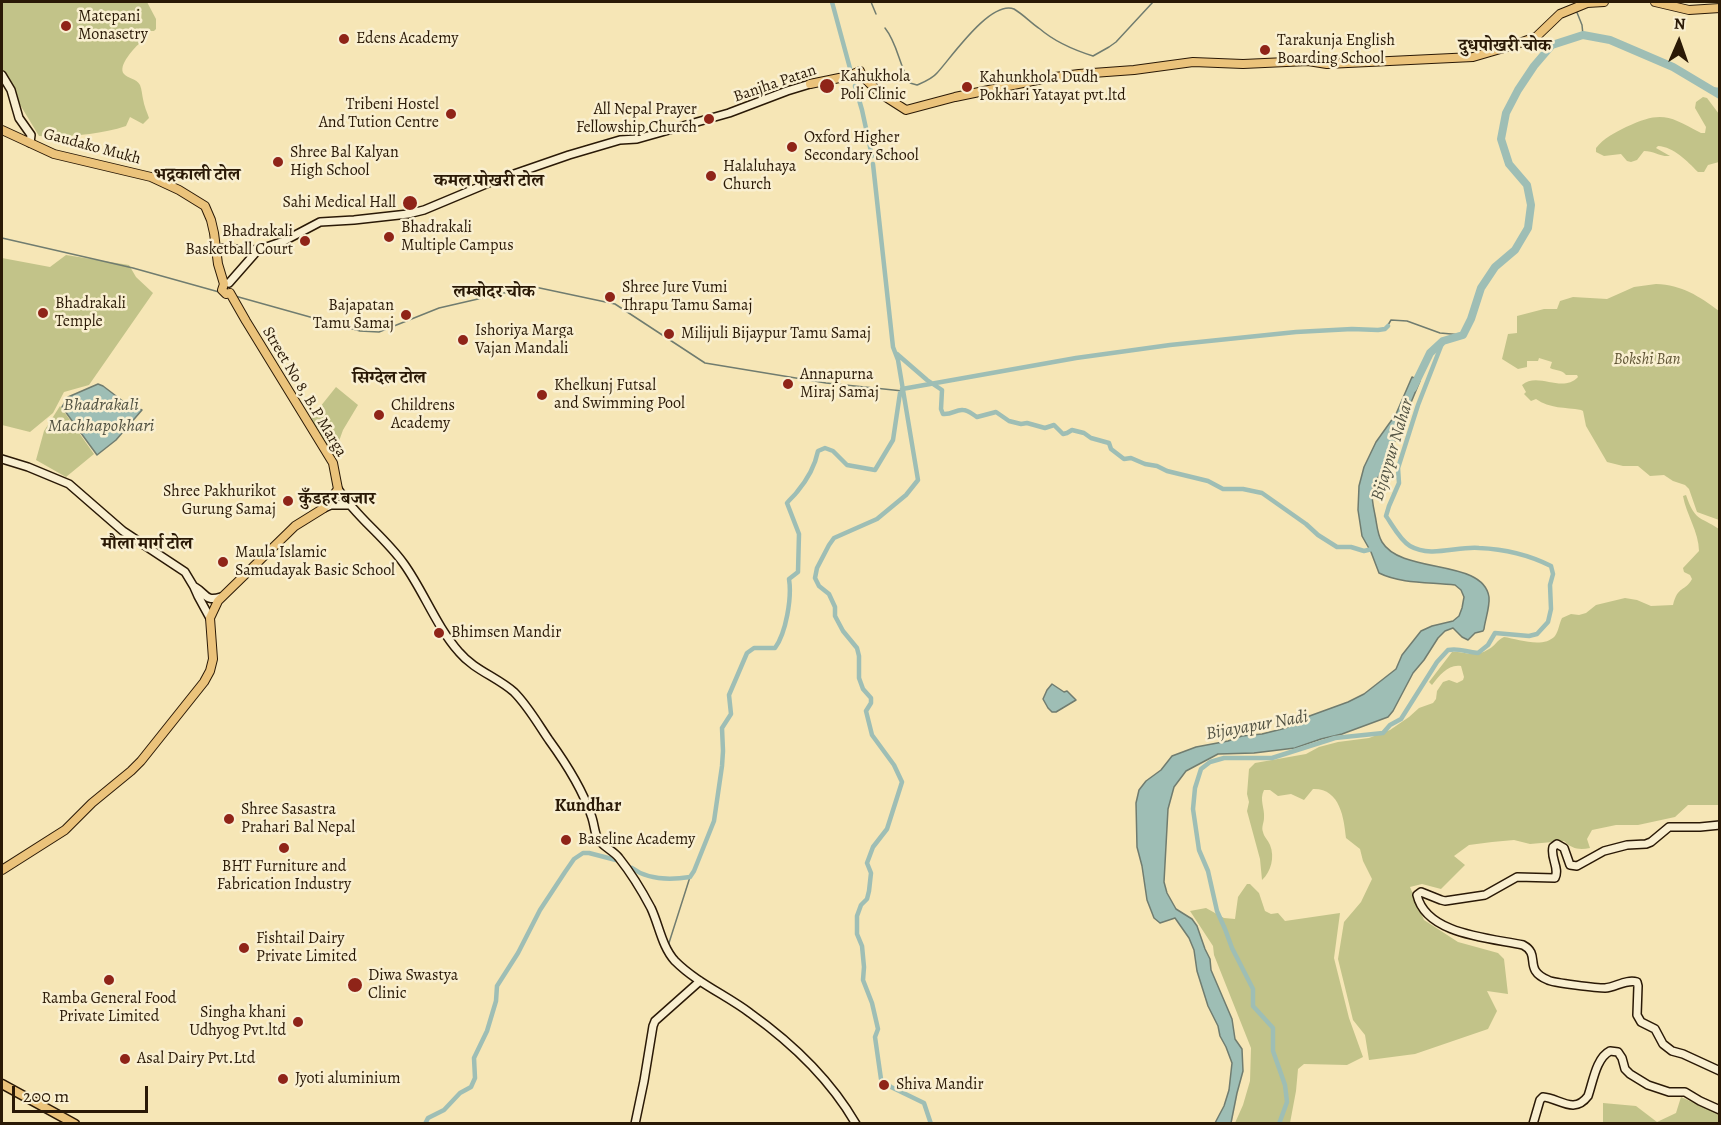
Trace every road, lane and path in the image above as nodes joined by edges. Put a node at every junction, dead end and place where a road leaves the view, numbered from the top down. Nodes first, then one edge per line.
1 (1604, 2) edge
2 (1655, 2) edge
3 (1719, 8) edge
4 (2, 75) edge
5 (810, 84) joint
6 (2, 130) edge
7 (30, 143) junction
8 (216, 248) junction
9 (258, 250) junction
10 (226, 284) junction
11 (2, 459) edge
12 (338, 489) junction
13 (349, 506) junction
14 (324, 507) junction
15 (194, 586) junction
16 (221, 597) junction
17 (210, 618) junction
18 (1719, 825) edge
19 (2, 870) edge
20 (700, 981) junction
21 (1719, 1071) edge
22 (2, 1084) edge
23 (1719, 1110) edge
24 (75, 1124) edge
25 (635, 1124) edge
26 (856, 1124) edge
27 (1533, 1124) edge

1 - 5 main road, Banjha Patan
2 - 3 main road
4 - 7 main road
5 - 9 main road, Banjha Patan
6 - 7 main road, Gaudako Mukh
7 - 8 main road, Gaudako Mukh
8 - 9 main road, Banjha Patan
8 - 10 main road
9 - 10 main road
10 - 12 main road, Street No 8, B.P Marga
11 - 15 main road
12 - 13 main road, Street No 8, B.P Marga
12 - 14 main road
13 - 14 main road
13 - 20 main road, Street No 8, B.P Marga
14 - 16 main road
15 - 16 main road
15 - 17 main road
16 - 17 main road
17 - 19 main road
18 - 21 main road
20 - 25 main road
20 - 26 main road, Street No 8, B.P Marga
22 - 24 highway
23 - 27 main road

